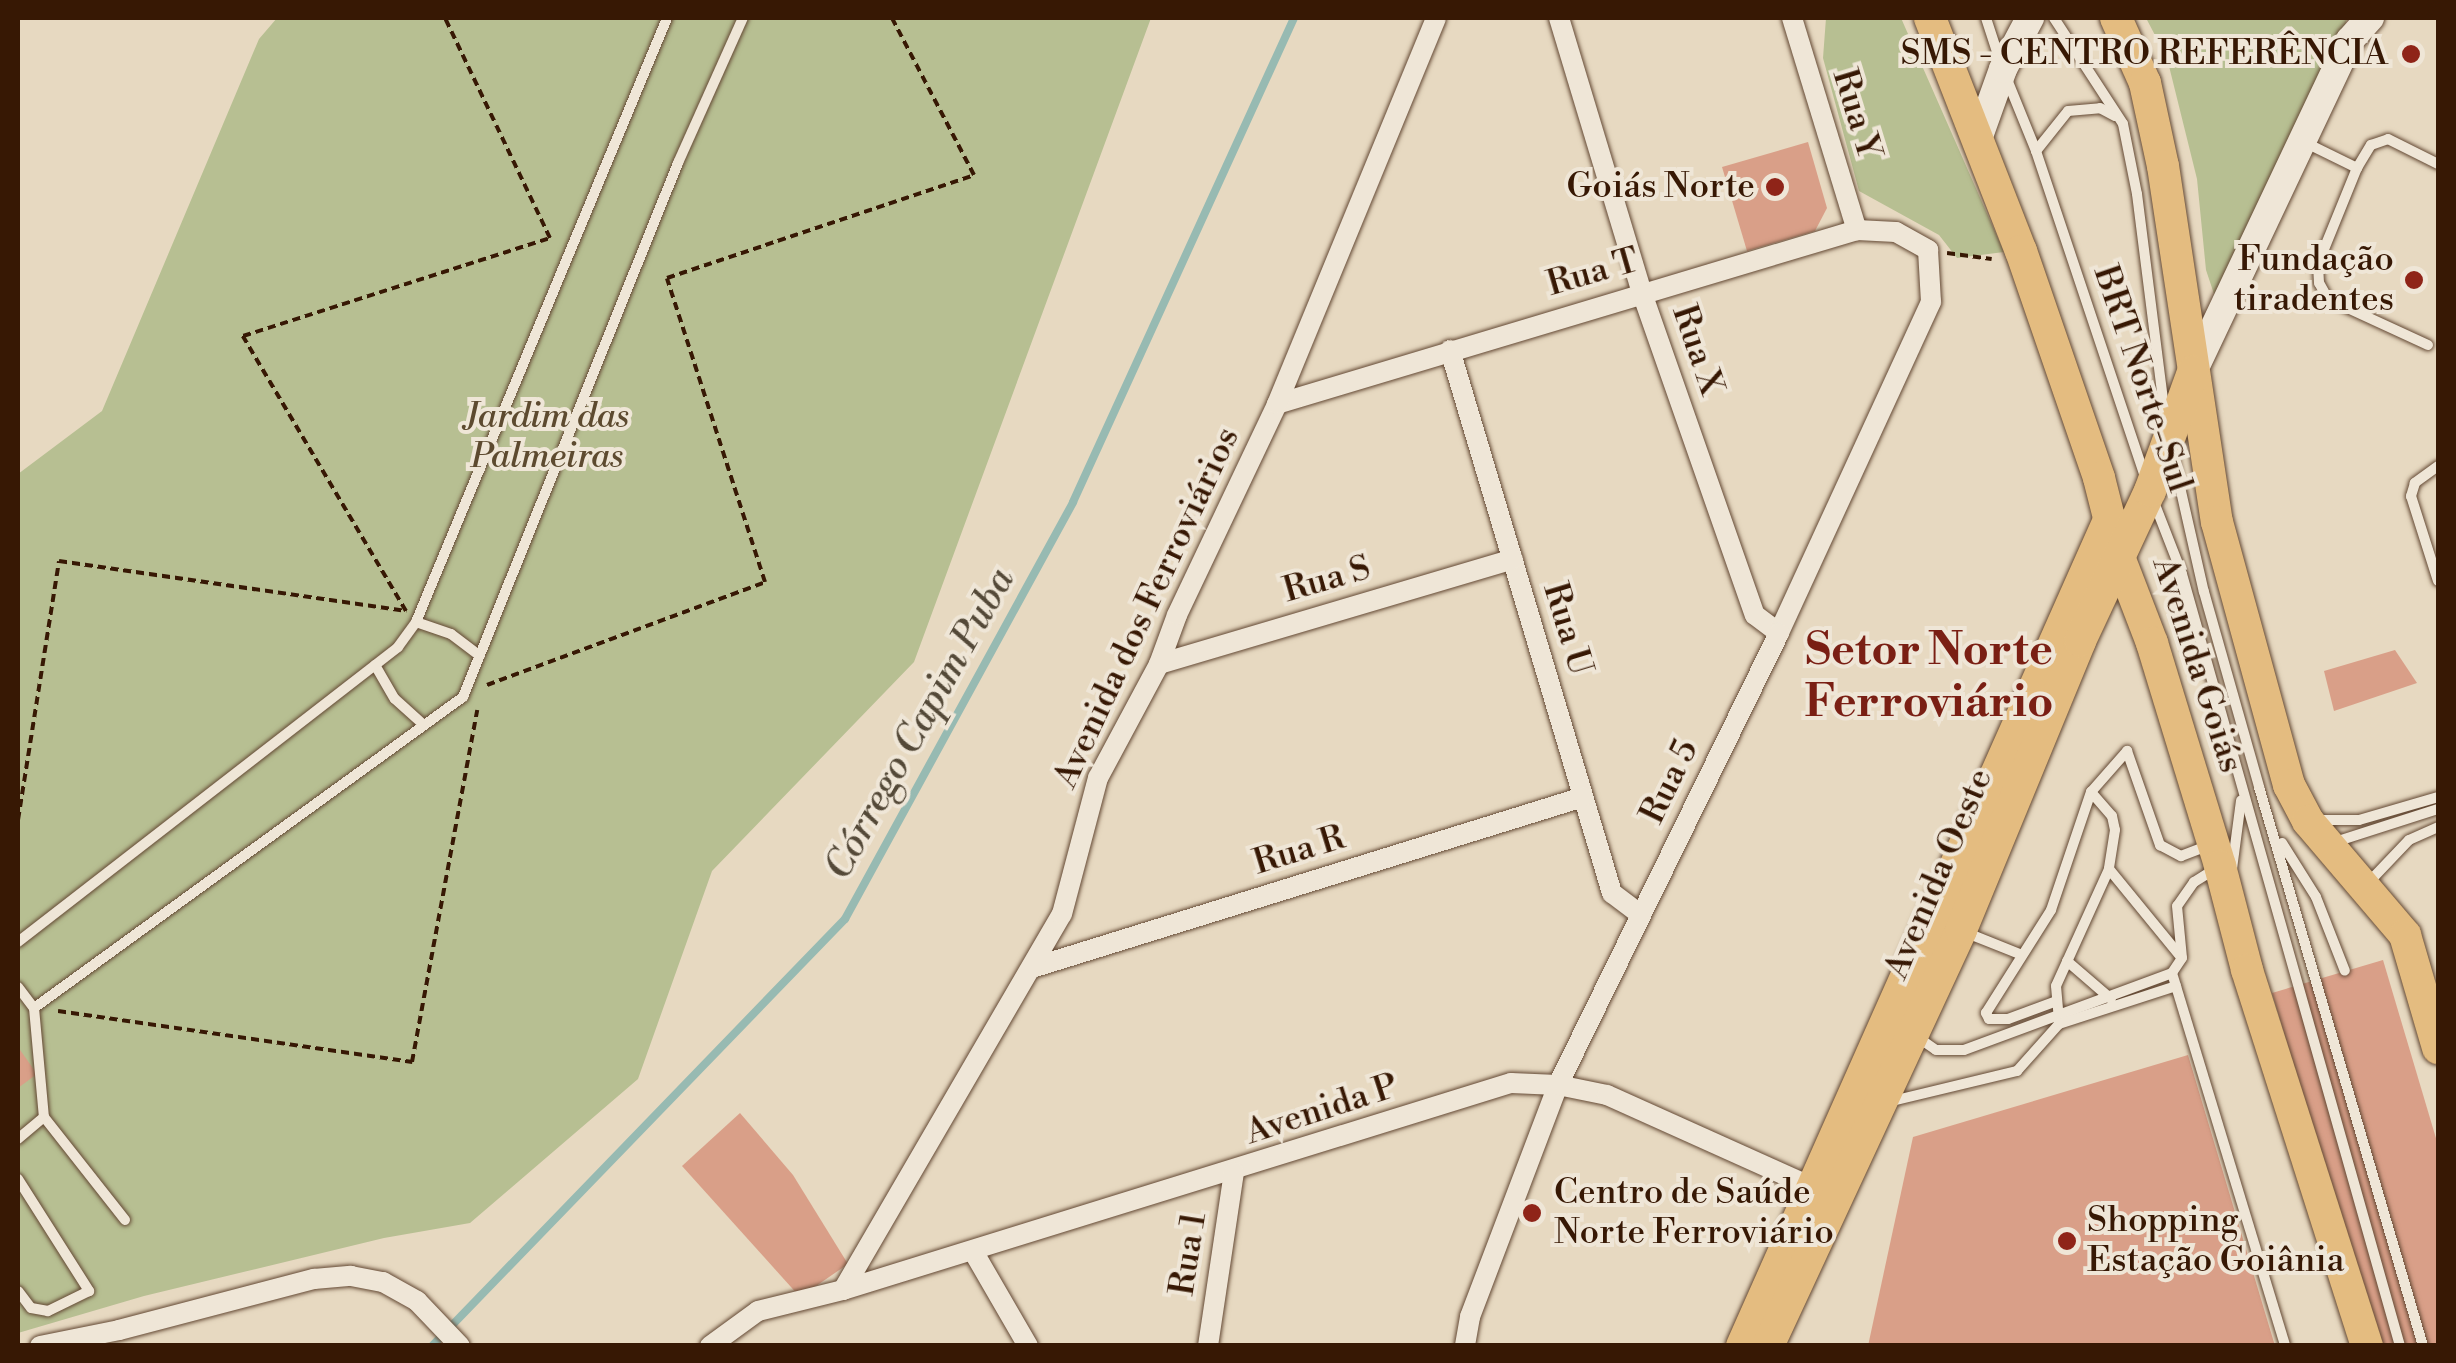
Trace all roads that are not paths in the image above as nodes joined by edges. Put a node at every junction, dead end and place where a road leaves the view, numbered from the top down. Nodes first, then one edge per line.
1 (667, 18) edge
2 (743, 18) edge
3 (1436, 18) edge
4 (1559, 18) edge
5 (1792, 18) edge
6 (1930, 18) edge
7 (1986, 18) edge
8 (2030, 18) edge
9 (2054, 18) edge
10 (2116, 18) edge
11 (2370, 18) edge
12 (2351, 29) edge
13 (2003, 69) junction
14 (2123, 124) junction
15 (1978, 139) junction
16 (2305, 143) junction
17 (2036, 151) junction
18 (2438, 164) edge
19 (2357, 168) junction
20 (1857, 230) junction
21 (1928, 250) joint
22 (1642, 293) junction
23 (2428, 345) dead end
24 (1450, 350) junction
25 (2193, 372) junction
26 (1277, 404) junction
27 (2168, 432) junction
28 (2438, 466) edge
29 (2150, 491) junction
30 (2110, 518) junction
31 (2120, 557) junction
32 (1513, 559) junction
33 (2436, 560) edge
34 (2438, 581) edge
35 (416, 622) junction
36 (1778, 633) junction
37 (2080, 641) junction
38 (2152, 644) junction
39 (480, 656) junction
40 (1160, 664) junction
41 (374, 665) junction
42 (424, 725) junction
43 (2091, 792) junction
44 (2241, 796) junction
45 (1583, 797) junction
46 (2438, 798) edge
47 (2438, 809) edge
48 (2271, 825) junction
49 (2438, 827) edge
50 (2320, 832) junction
51 (2220, 868) junction
52 (2110, 869) junction
53 (2365, 886) junction
54 (1641, 915) junction
55 (1961, 930) junction
56 (18, 942) edge
57 (2022, 955) junction
58 (2182, 958) junction
59 (2067, 961) junction
60 (1034, 967) junction
61 (2345, 971) dead end
62 (2172, 973) junction
63 (2176, 986) junction
64 (18, 988) edge
65 (2112, 1000) junction
66 (2054, 1002) junction
67 (34, 1008) junction
68 (2058, 1020) junction
69 (1914, 1034) junction
70 (2438, 1048) edge
71 (1558, 1086) junction
72 (1879, 1105) junction
73 (44, 1118) junction
74 (18, 1139) edge
75 (1234, 1172) junction
76 (18, 1179) edge
77 (1812, 1187) junction
78 (126, 1220) dead end
79 (973, 1251) junction
80 (844, 1290) junction
81 (18, 1291) edge
82 (119, 1330) junction
83 (711, 1345) edge
84 (40, 1346) edge
85 (94, 1346) edge
86 (460, 1346) edge
87 (1028, 1346) edge
88 (1208, 1346) edge
89 (1464, 1346) edge
90 (1742, 1346) edge
91 (1768, 1346) edge
92 (2285, 1346) edge
93 (2368, 1346) edge
94 (2400, 1346) edge
95 (2423, 1346) edge

1 - 35 lane
2 - 39 lane
3 - 26 street, Avenida dos Ferroviários
4 - 22 street, Rua X
5 - 20 street, Rua Y
6 - 15 main road, Avenida Goiás
7 - 13 lane, BRT Norte-Sul
8 - 13 main road
9 - 14 lane, BRT Norte-Sul
10 - 25 main road, Avenida Goiás
11 - 12 main road
12 - 16 main road
13 - 15 main road
13 - 17 lane, BRT Norte-Sul
14 - 17 lane
14 - 27 lane, BRT Norte-Sul
15 - 30 main road, Avenida Goiás
16 - 19 lane
16 - 25 main road
17 - 29 lane, BRT Norte-Sul
18 - 19 lane
19 - 23 lane
20 - 21 street, Rua T
20 - 22 street, Rua T
21 - 36 street, Rua 5
22 - 24 street, Rua T
22 - 36 street, Rua X
24 - 26 street, Rua T
24 - 32 street, Rua U
25 - 27 main road, Avenida Oeste
25 - 50 main road, Avenida Goiás
26 - 40 street, Avenida dos Ferroviários
27 - 29 main road, Avenida Oeste
27 - 48 lane, BRT Norte-Sul
28 - 33 lane
29 - 31 main road, Avenida Oeste
29 - 44 lane, BRT Norte-Sul
30 - 31 main road, Avenida Goiás
30 - 77 main road, Avenida Oeste
31 - 37 main road, Avenida Oeste
31 - 38 main road, Avenida Goiás
32 - 40 street, Rua S
32 - 45 street, Rua U
33 - 34 lane
35 - 39 lane
35 - 41 lane
36 - 54 street, Rua 5
37 - 38 main road
37 - 55 main road, Avenida Oeste
38 - 51 main road, Avenida Goiás
39 - 42 lane
40 - 60 street, Avenida dos Ferroviários
41 - 42 lane
41 - 56 lane
42 - 67 lane
43 - 51 lane
43 - 52 lane
43 - 57 lane
44 - 51 lane
44 - 94 lane, BRT Norte-Sul
45 - 54 street, Rua U
45 - 60 street, Rua R
46 - 50 lane
47 - 50 lane
48 - 61 lane
48 - 95 lane, BRT Norte-Sul
49 - 53 lane
50 - 53 main road, Avenida Goiás
51 - 58 lane
51 - 93 main road, Avenida Goiás
52 - 58 lane
52 - 59 lane
53 - 70 main road, Avenida Goiás
54 - 71 street, Rua 5
55 - 57 lane
55 - 69 main road, Avenida Oeste
57 - 66 lane
58 - 62 lane
59 - 65 lane
59 - 66 lane
60 - 80 street, Avenida dos Ferroviários
62 - 63 lane
62 - 65 lane
63 - 65 lane
63 - 92 lane
64 - 67 lane
65 - 68 lane
66 - 68 lane
67 - 73 lane
68 - 69 lane
68 - 72 lane
69 - 72 main road, Avenida Oeste
71 - 75 street, Avenida P
71 - 77 street, Avenida P
71 - 89 street, Rua 5
72 - 91 main road, Avenida Oeste
73 - 74 lane
73 - 78 lane
75 - 79 street, Avenida P
75 - 88 street, Rua 1
76 - 81 lane
77 - 90 main road, Avenida Oeste
79 - 80 street, Avenida P
79 - 87 street
80 - 83 street
82 - 84 street
82 - 85 street
82 - 86 street

